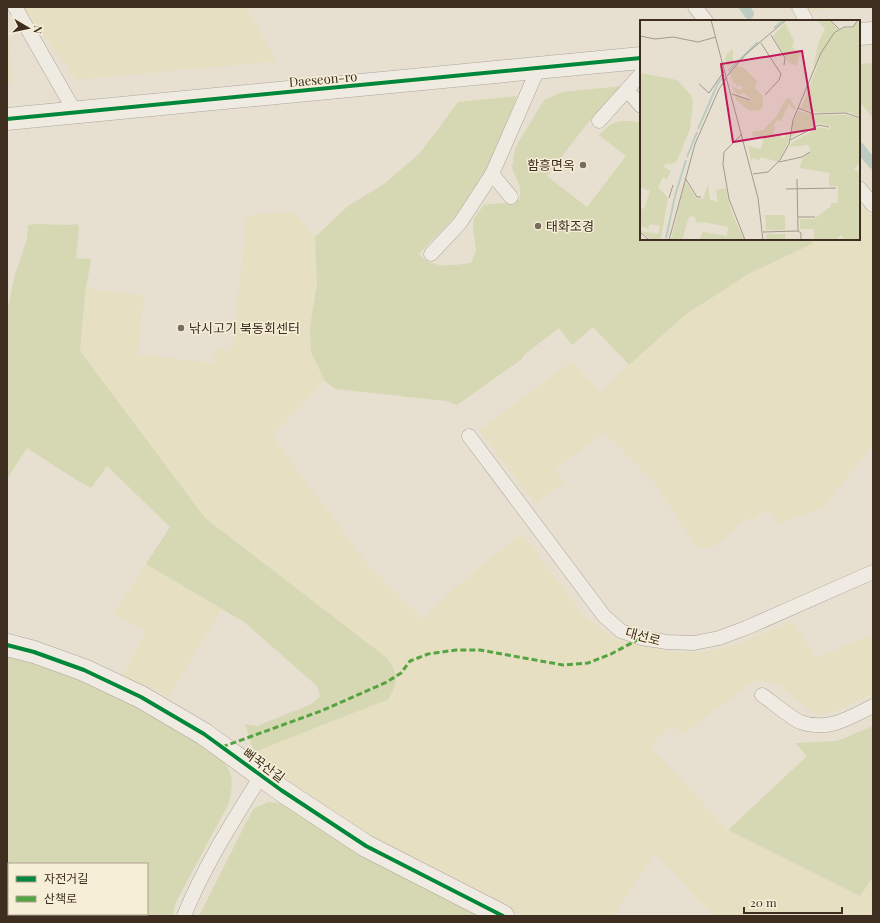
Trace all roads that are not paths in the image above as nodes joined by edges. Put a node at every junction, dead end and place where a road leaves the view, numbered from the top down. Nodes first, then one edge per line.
1 (15, 7) edge
2 (695, 7) edge
3 (799, 7) edge
4 (705, 20) edge
5 (806, 20) edge
6 (873, 33) edge
7 (860, 34) edge
8 (640, 58) edge
9 (538, 69) junction
10 (640, 75) edge
11 (627, 90) junction
12 (640, 105) edge
13 (75, 112) junction
14 (7, 119) edge
15 (599, 121) dead end
16 (492, 174) junction
17 (860, 189) edge
18 (511, 197) dead end
19 (873, 205) edge
20 (431, 254) dead end
21 (469, 436) dead end
22 (873, 572) edge
23 (7, 645) edge
24 (762, 694) dead end
25 (873, 706) edge
26 (261, 776) junction
27 (184, 916) edge
28 (503, 916) edge

1 - 13 lane
2 - 4 lane
3 - 5 lane
6 - 7 street
8 - 9 street, Daeseon-ro
9 - 13 street, Daeseon-ro
9 - 16 lane
10 - 11 lane
11 - 12 lane
11 - 15 lane
13 - 14 street, Daeseon-ro
16 - 18 lane
16 - 20 lane
17 - 19 lane
21 - 22 lane, 대선로
23 - 26 street, 뻐꾹산길
24 - 25 lane
26 - 27 lane, 뻐꾹산길
26 - 28 street, 뻐꾹산길

